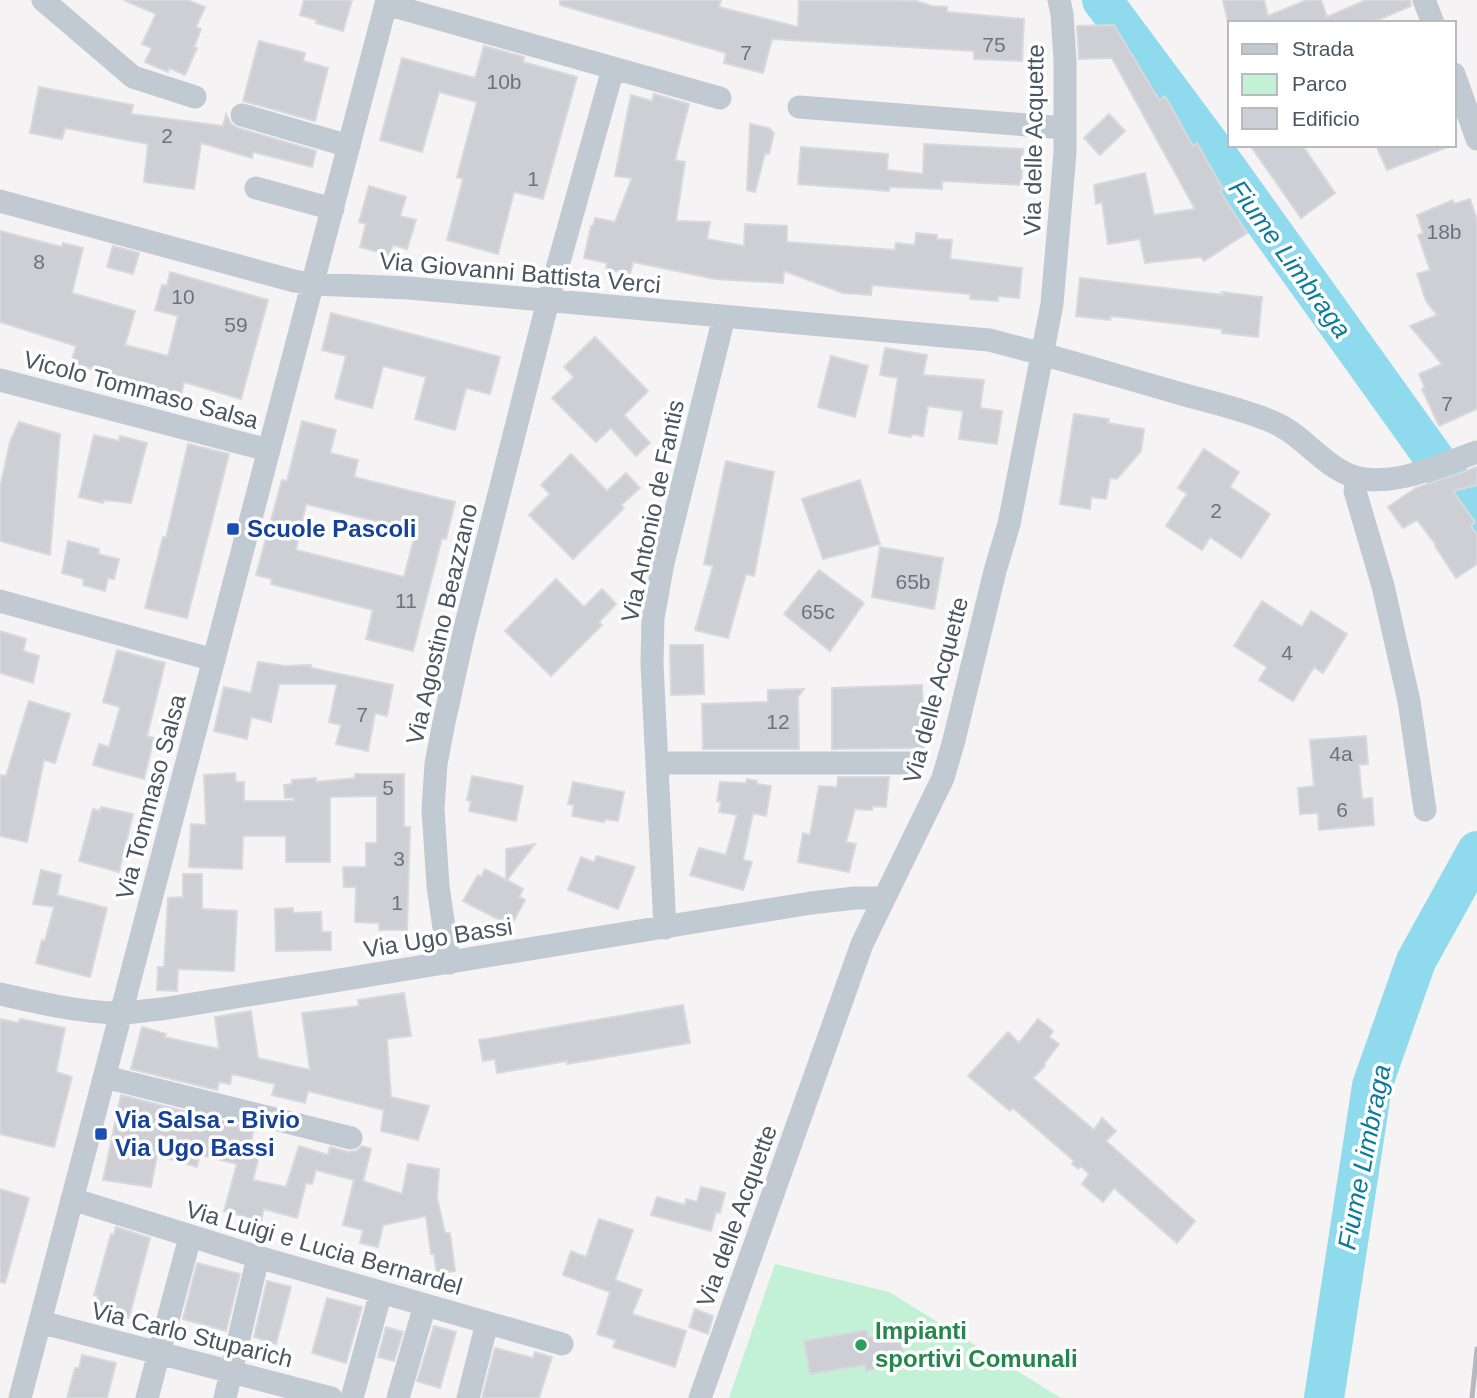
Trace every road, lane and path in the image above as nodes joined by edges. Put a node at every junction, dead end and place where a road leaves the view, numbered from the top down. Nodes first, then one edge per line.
1 (43, 0) edge
2 (1059, 0) edge
3 (1424, 0) edge
4 (387, 2) edge
5 (1432, 21) edge
6 (613, 69) junction
7 (1456, 80) edge
8 (195, 97) dead end
9 (720, 98) dead end
10 (799, 107) dead end
11 (242, 115) dead end
12 (1065, 128) junction
13 (1477, 139) edge
14 (349, 146) junction
15 (256, 188) dead end
16 (0, 201) edge
17 (333, 209) junction
18 (313, 284) junction
19 (548, 301) junction
20 (724, 317) junction
21 (1044, 353) junction
22 (0, 380) edge
23 (268, 450) junction
24 (1477, 452) edge
25 (1357, 478) junction
26 (0, 601) edge
27 (214, 660) junction
28 (657, 763) junction
29 (913, 763) dead end
30 (1425, 810) dead end
31 (884, 898) junction
32 (665, 928) junction
33 (449, 963) junction
34 (0, 994) edge
35 (121, 1013) junction
36 (105, 1077) junction
37 (351, 1138) dead end
38 (72, 1199) junction
39 (190, 1237) junction
40 (258, 1257) junction
41 (381, 1292) junction
42 (425, 1305) junction
43 (40, 1322) junction
44 (487, 1322) junction
45 (562, 1344) dead end
46 (160, 1354) junction
47 (232, 1373) junction
48 (292, 1393) edge
49 (20, 1398) edge
50 (147, 1398) edge
51 (225, 1398) edge
52 (331, 1398) edge
53 (352, 1398) edge
54 (398, 1398) edge
55 (468, 1398) edge
56 (700, 1398) edge

1 - 8 street
2 - 12 street, Via delle Acquette
3 - 5 street
4 - 6 street
4 - 14 street, Via Tommaso Salsa
6 - 9 street
6 - 19 street, Via Agostino Beazzano
7 - 13 street
10 - 12 street
11 - 14 street
12 - 21 street, Via delle Acquette
14 - 17 street, Via Tommaso Salsa
15 - 17 street
16 - 18 street, Via Giovanni Battista Verci
17 - 18 street, Via Tommaso Salsa
18 - 19 street, Via Giovanni Battista Verci
18 - 23 street, Via Tommaso Salsa
19 - 20 street, Via Giovanni Battista Verci
19 - 33 street, Via Agostino Beazzano
20 - 21 street, Via Giovanni Battista Verci
20 - 28 street, Via Antonio de Fantis
21 - 25 street, Via Giovanni Battista Verci
21 - 31 street, Via delle Acquette
22 - 23 street, Vicolo Tommaso Salsa
23 - 27 street, Via Tommaso Salsa
24 - 25 street
25 - 30 street
26 - 27 street
27 - 35 street, Via Tommaso Salsa
28 - 29 street
28 - 32 street, Via Antonio de Fantis
31 - 32 street, Via Ugo Bassi
31 - 56 street, Via delle Acquette
32 - 33 street, Via Ugo Bassi
33 - 35 street, Via Ugo Bassi
34 - 35 street, Via Ugo Bassi
35 - 36 street, Via Tommaso Salsa
36 - 37 street
36 - 38 street, Via Tommaso Salsa
38 - 39 street, Via Luigi e Lucia Bernardel
38 - 43 street, Via Tommaso Salsa
39 - 40 street, Via Luigi e Lucia Bernardel
39 - 46 street
40 - 41 street, Via Luigi e Lucia Bernardel
40 - 47 street
41 - 42 street, Via Luigi e Lucia Bernardel
41 - 53 street
42 - 44 street, Via Luigi e Lucia Bernardel
42 - 54 street
43 - 46 street, Via Carlo Stuparich
43 - 49 street, Via Tommaso Salsa
44 - 45 street, Via Luigi e Lucia Bernardel
44 - 55 street
46 - 47 street, Via Carlo Stuparich
46 - 50 street
47 - 48 street, Via Carlo Stuparich
47 - 51 street
48 - 52 street, Via Carlo Stuparich

